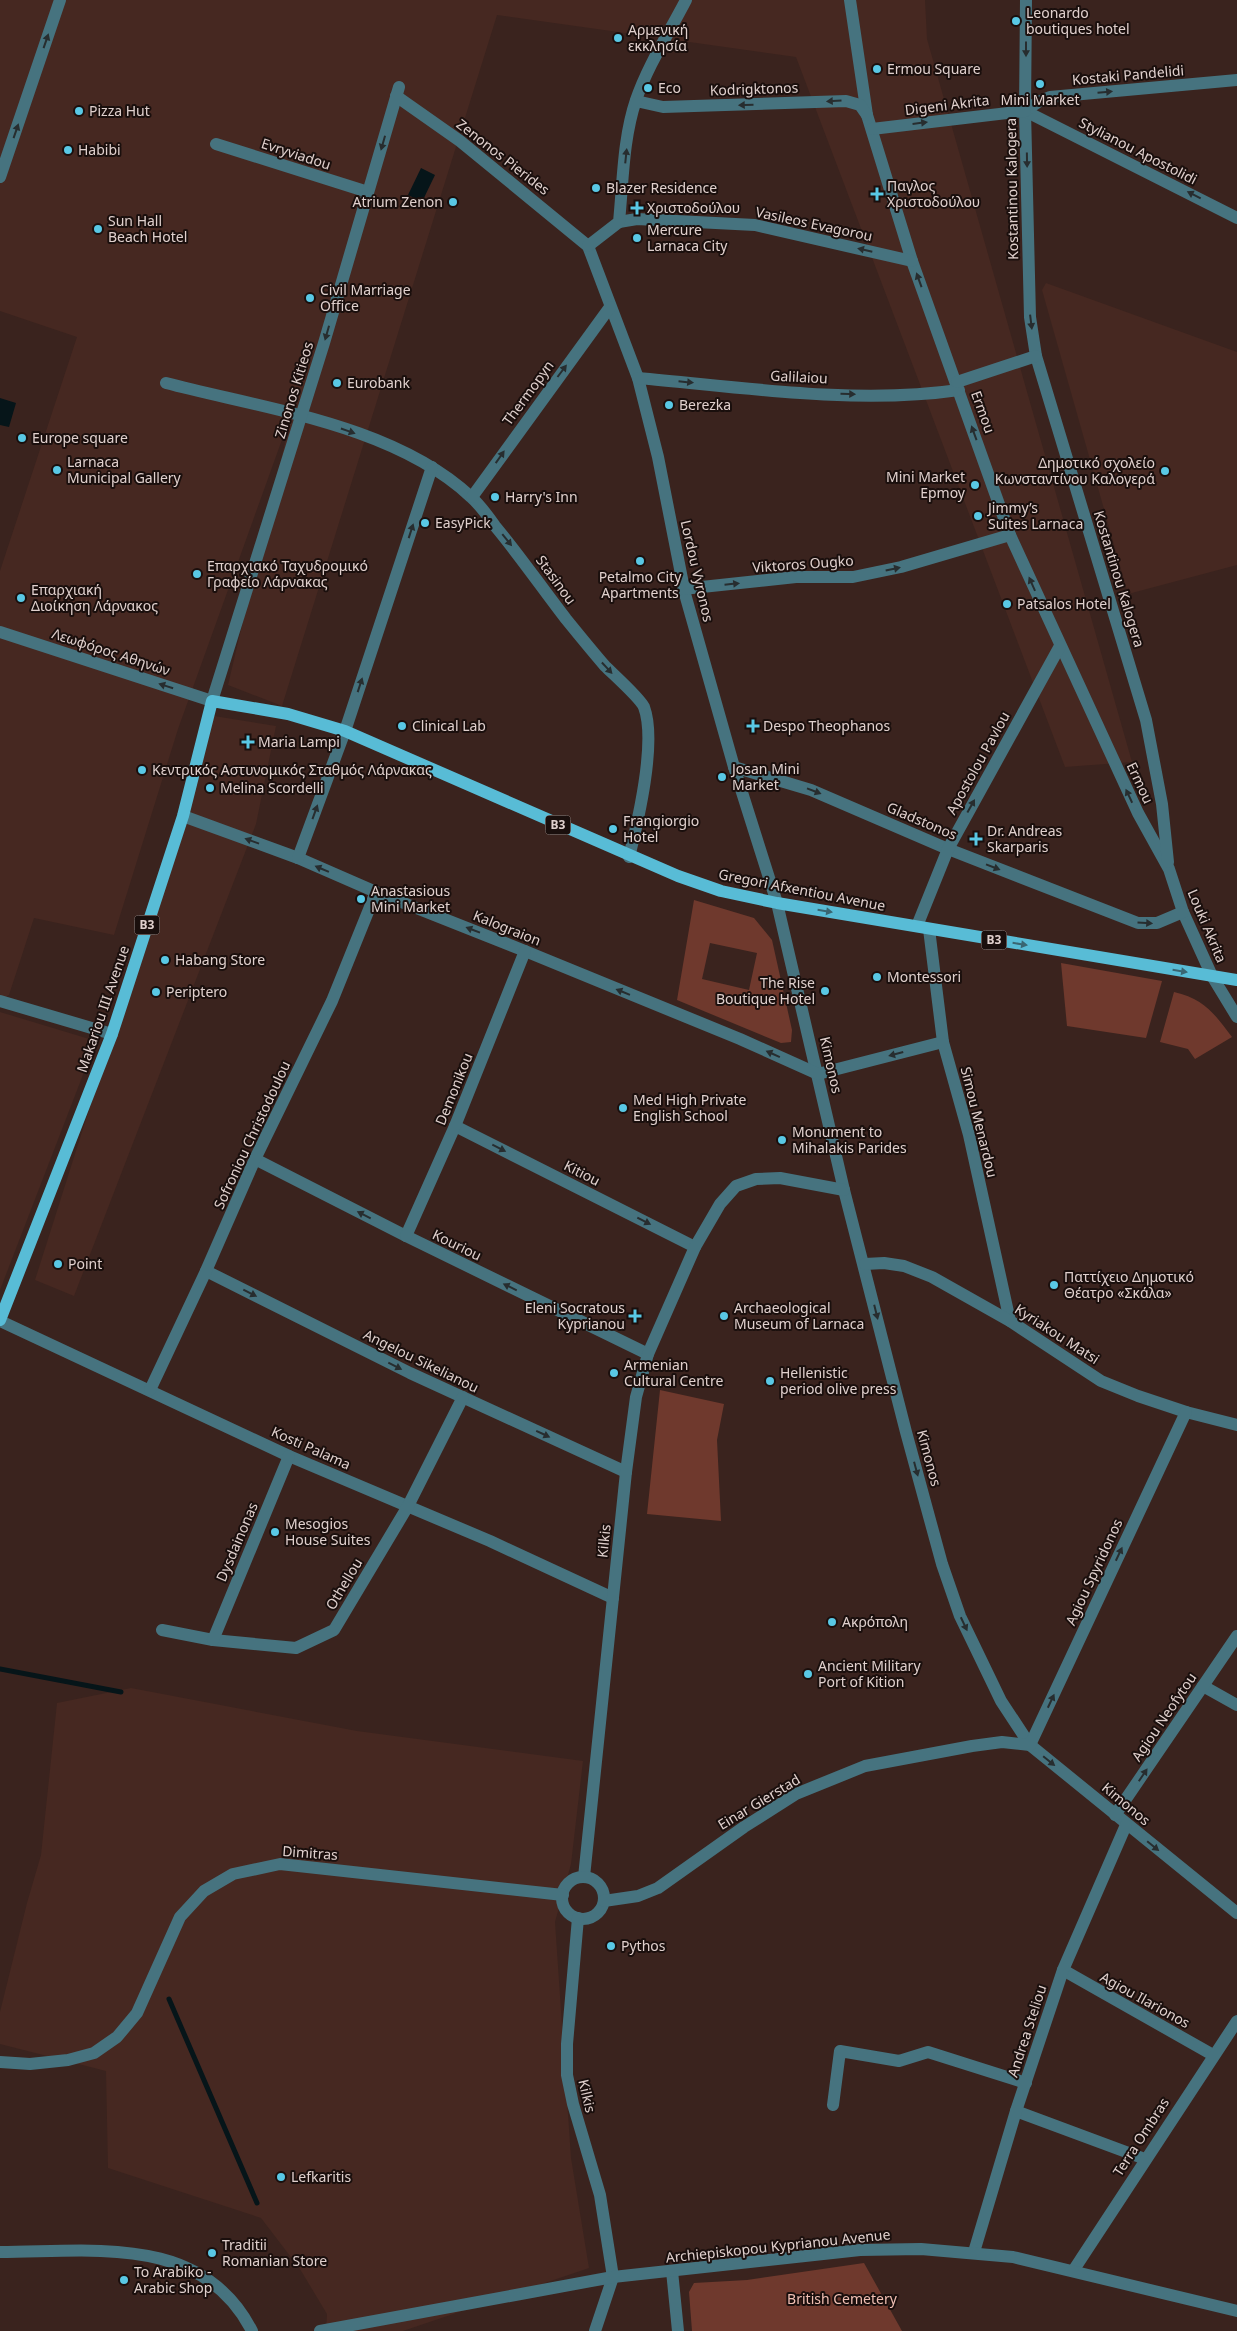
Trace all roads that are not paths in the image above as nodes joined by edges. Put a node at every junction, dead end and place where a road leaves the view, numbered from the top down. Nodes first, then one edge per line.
1 (60, 0) edge
2 (686, 0) edge
3 (850, 0) edge
4 (1026, 0) edge
5 (1237, 80) edge
6 (398, 92) joint
7 (636, 101) junction
8 (1025, 111) junction
9 (867, 115) junction
10 (872, 129) junction
11 (216, 144) dead end
12 (0, 177) edge
13 (368, 192) junction
14 (1237, 218) edge
15 (619, 222) junction
16 (588, 246) junction
17 (912, 261) junction
18 (610, 307) junction
19 (1036, 356) junction
20 (638, 378) junction
21 (166, 383) dead end
22 (958, 386) junction
23 (302, 415) junction
24 (432, 467) junction
25 (472, 497) junction
26 (1010, 535) junction
27 (683, 589) junction
28 (0, 632) edge
29 (1060, 646) junction
30 (212, 701) junction
31 (345, 731) junction
32 (734, 767) junction
33 (1162, 804) junction
34 (1138, 814) junction
35 (183, 816) junction
36 (948, 849) junction
37 (629, 857) junction
38 (298, 858) junction
39 (1169, 869) junction
40 (376, 892) junction
41 (777, 903) junction
42 (1183, 912) junction
43 (923, 928) junction
44 (526, 950) junction
45 (1212, 976) junction
46 (1237, 980) edge
47 (0, 1000) edge
48 (1237, 1017) edge
49 (112, 1034) junction
50 (944, 1042) junction
51 (818, 1074) junction
52 (455, 1126) junction
53 (255, 1159) junction
54 (844, 1190) junction
55 (406, 1236) junction
56 (695, 1247) junction
57 (864, 1264) junction
58 (206, 1271) junction
59 (0, 1320) edge
60 (1010, 1321) junction
61 (648, 1354) junction
62 (150, 1390) junction
63 (463, 1398) junction
64 (1186, 1412) junction
65 (1237, 1425) edge
66 (289, 1456) junction
67 (626, 1472) junction
68 (408, 1506) junction
69 (613, 1598) junction
70 (162, 1630) dead end
71 (1237, 1636) edge
72 (213, 1640) junction
73 (1203, 1686) junction
74 (1237, 1705) edge
75 (1030, 1746) junction
76 (1115, 1815) junction
77 (1126, 1824) junction
78 (584, 1877) junction
79 (563, 1895) junction
80 (604, 1900) junction
81 (1237, 1913) edge
82 (578, 1918) junction
83 (1062, 1970) junction
84 (1237, 2021) edge
85 (1213, 2055) junction
86 (0, 2062) edge
87 (1026, 2083) junction
88 (832, 2105) dead end
89 (1016, 2110) junction
90 (1145, 2159) junction
91 (0, 2252) edge
92 (974, 2252) junction
93 (1073, 2271) junction
94 (672, 2272) junction
95 (613, 2277) junction
96 (1237, 2311) edge
97 (252, 2331) edge
98 (320, 2331) edge
99 (595, 2331) edge
100 (678, 2331) edge

12 -> 1 street
2 - 7 street
3 - 9 street, Ermou
4 -> 8 street, Kostantinou Kalogera
8 -> 5 street, Kostaki Pandelidi
6 -> 13 street, Zinonos Kitieos
6 - 16 street, Zenonos Pierides
9 -> 7 street, Kodrigktonos
15 -> 7 street
10 -> 8 street, Digeni Akrita
14 -> 8 street, Stylianou Apostolidi
8 -> 19 street, Kostantinou Kalogera
9 - 10 street, Ermou
10 - 17 street, Ermou
11 - 13 street, Evryviadou
13 -> 23 street, Zinonos Kitieos
15 - 16 street
17 -> 15 street, Vasileos Evagorou
16 - 18 street, Lordou Vyronos
22 -> 17 street, Ermou
18 - 20 street, Lordou Vyronos
25 -> 18 street, Thermopyn
19 - 22 street, Galilaiou
19 - 33 street, Kostantinou Kalogera
20 -> 22 street, Galilaiou
20 - 27 street, Lordou Vyronos
21 - 23 street, Stasinou
26 -> 22 street, Ermou
23 -> 24 street, Stasinou
23 - 30 street, Zinonos Kitieos
24 - 25 street, Stasinou
31 -> 24 street
25 -> 37 street, Stasinou
27 -> 26 street, Viktoros Ougko
29 -> 26 street, Ermou
27 - 32 street, Lordou Vyronos
30 -> 28 street, Λεωφόρος Αθηνών
34 -> 29 street, Ermou
36 -> 29 street, Apostolou Pavlou
30 - 31 main road, Gregori Afxentiou Avenue / B3
30 - 35 main road, Makariou III Avenue / B3
31 - 37 main road, Gregori Afxentiou Avenue / B3
38 -> 31 street
32 -> 36 street, Gladstonos
32 - 41 street, Lordou Vyronos
33 - 34 street
33 - 39 street, Kostantinou Kalogera
34 - 39 street, Ermou
38 -> 35 street, Kalograion
35 - 49 main road, Makariou III Avenue / B3
36 -> 42 street, Gladstonos
36 - 43 street, Apostolou Pavlou
37 - 41 main road, Gregori Afxentiou Avenue / B3
40 -> 38 street, Kalograion
39 - 42 street, Louki Akrita
44 -> 40 street, Kalograion
40 - 53 street, Sofroniou Christodoulou
41 -> 43 main road, Gregori Afxentiou Avenue / B3
41 - 51 street, Kimonos
42 - 45 street, Louki Akrita
43 -> 45 main road, Gregori Afxentiou Avenue / B3
43 - 50 street, Simou Menardou
51 -> 44 street, Kalograion
44 - 52 street, Demonikou
45 - 46 main road, Gregori Afxentiou Avenue / B3
45 - 48 street, Louki Akrita
47 - 49 street
49 - 59 main road, Makariou III Avenue / B3
50 -> 51 street
50 - 60 street, Simou Menardou
51 - 54 street, Kimonos
52 - 55 street, Demonikou
52 -> 56 street, Kitiou
55 -> 53 street, Kouriou
53 - 58 street, Sofroniou Christodoulou
54 - 56 street, Kilkis
54 - 57 street, Kimonos
61 -> 55 street, Kouriou
56 - 61 street, Kilkis
57 - 60 street, Kyriakou Matsi
57 -> 75 street, Kimonos
58 - 62 street, Sofroniou Christodoulou
58 -> 63 street, Angelou Sikelianou
59 - 62 street, Kosti Palama
60 - 64 street, Kyriakou Matsi
61 - 67 street, Kilkis
62 - 66 street, Kosti Palama
63 -> 67 street, Angelou Sikelianou
63 - 68 street, Othellou
64 - 65 street, Kyriakou Matsi
75 -> 64 street, Agiou Spyridonos
66 - 68 street, Kosti Palama
66 - 72 street, Dysdainonas
67 - 69 street, Kilkis
68 - 69 street, Kosti Palama
68 - 72 street, Othellou
69 - 78 street, Kilkis
70 - 72 street, Othellou
71 - 73 street, Agiou Neofytou
73 - 74 street
76 -> 73 street, Agiou Neofytou
75 -> 76 street, Kimonos
75 - 80 street, Einar Gierstad
76 - 77 street, Kimonos
77 -> 81 street, Kimonos
77 - 83 street, Andrea Steliou
78 - 79 street
78 - 80 street
79 - 82 street
79 - 86 street, Dimitras
80 - 82 street
82 - 95 street, Kilkis
83 - 85 street, Agiou Ilarionos
83 - 87 street, Andrea Steliou
84 - 85 street, Terra Ombras
85 - 90 street, Terra Ombras
87 - 88 street
87 - 89 street, Andrea Steliou
89 - 90 street
89 - 92 street, Andrea Steliou
90 - 93 street, Terra Ombras
91 - 97 street
92 - 93 street, Archiepiskopou Kyprianou Avenue
92 - 94 street, Archiepiskopou Kyprianou Avenue
93 - 96 street, Archiepiskopou Kyprianou Avenue
94 - 95 street, Archiepiskopou Kyprianou Avenue
94 - 100 street
95 - 98 street, Archiepiskopou Kyprianou Avenue
95 - 99 street

